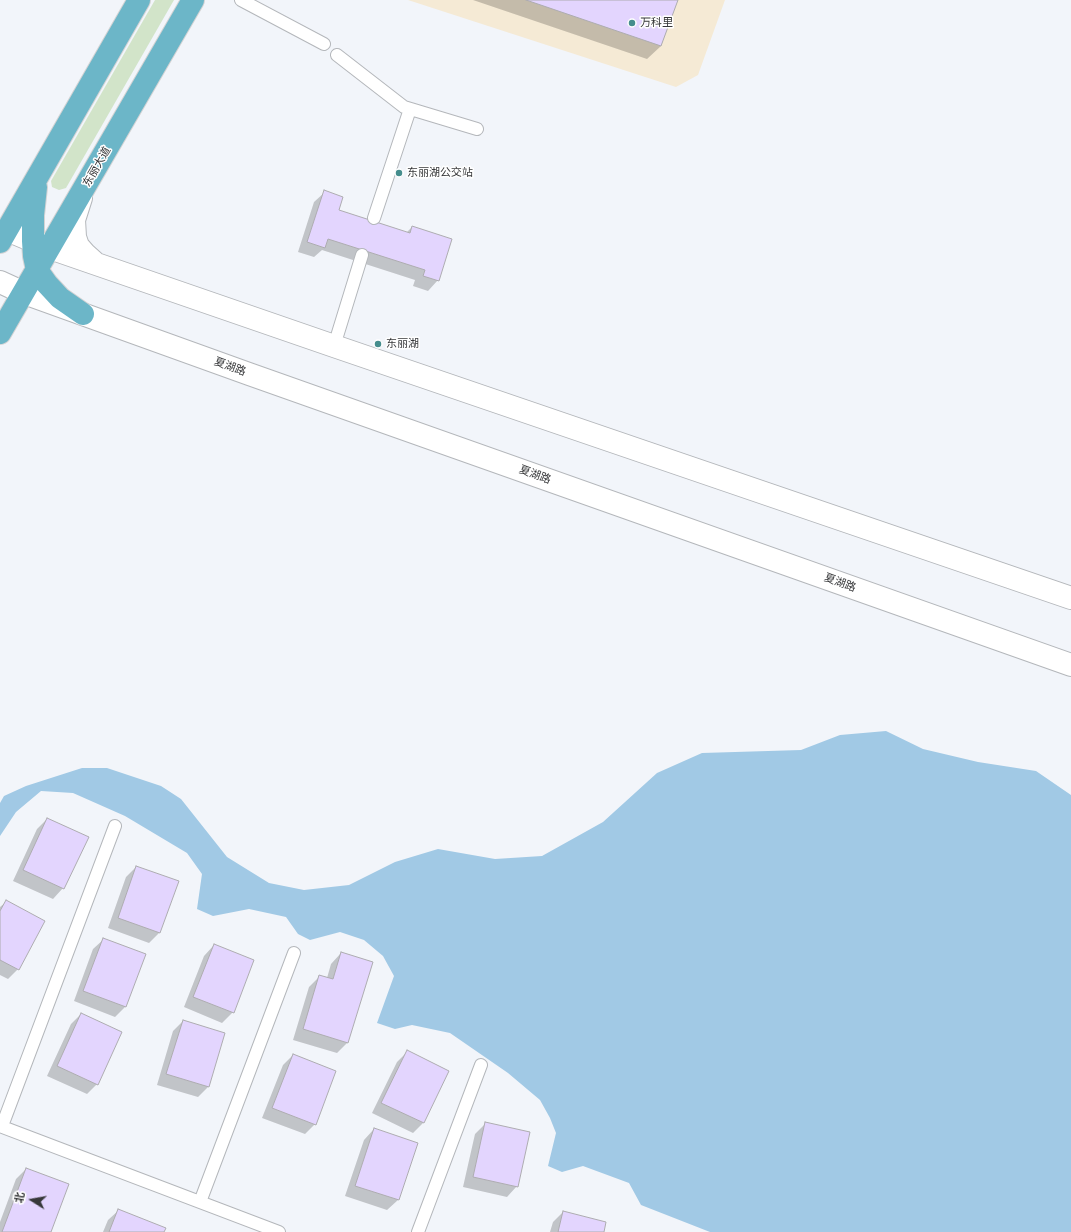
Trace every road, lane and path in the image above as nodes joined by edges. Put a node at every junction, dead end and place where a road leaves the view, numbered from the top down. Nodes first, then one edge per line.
1 (139, 0) edge
2 (193, 0) edge
3 (241, 0) edge
4 (324, 44) dead end
5 (337, 55) dead end
6 (410, 109) junction
7 (477, 130) dead end
8 (40, 172) junction
9 (82, 192) junction
10 (374, 218) dead end
11 (3, 236) edge
12 (41, 245) junction
13 (362, 255) dead end
14 (98, 265) junction
15 (38, 270) junction
16 (0, 282) edge
17 (24, 293) junction
18 (83, 314) junction
19 (0, 333) edge
20 (334, 346) junction
21 (1071, 598) edge
22 (1071, 665) edge
23 (115, 826) dead end
24 (294, 953) dead end
25 (481, 1065) dead end
26 (1, 1126) edge
27 (200, 1202) junction
28 (279, 1232) edge
29 (418, 1232) edge

1 - 8 highway
2 - 9 highway, 东丽大道
3 - 4 lane
5 - 6 lane
6 - 7 lane
6 - 10 lane
8 - 11 highway
8 - 12 highway
9 - 12 highway, 东丽大道
9 - 14 street
11 - 12 street
12 - 14 street
12 - 15 highway, 东丽大道
13 - 20 lane
14 - 20 street
15 - 17 highway, 东丽大道
15 - 18 highway
16 - 17 street, 夏湖路
17 - 18 street, 夏湖路
17 - 19 highway, 东丽大道
18 - 22 street, 夏湖路
20 - 21 street
23 - 26 lane
24 - 27 lane
25 - 29 lane
26 - 27 lane
27 - 28 lane

